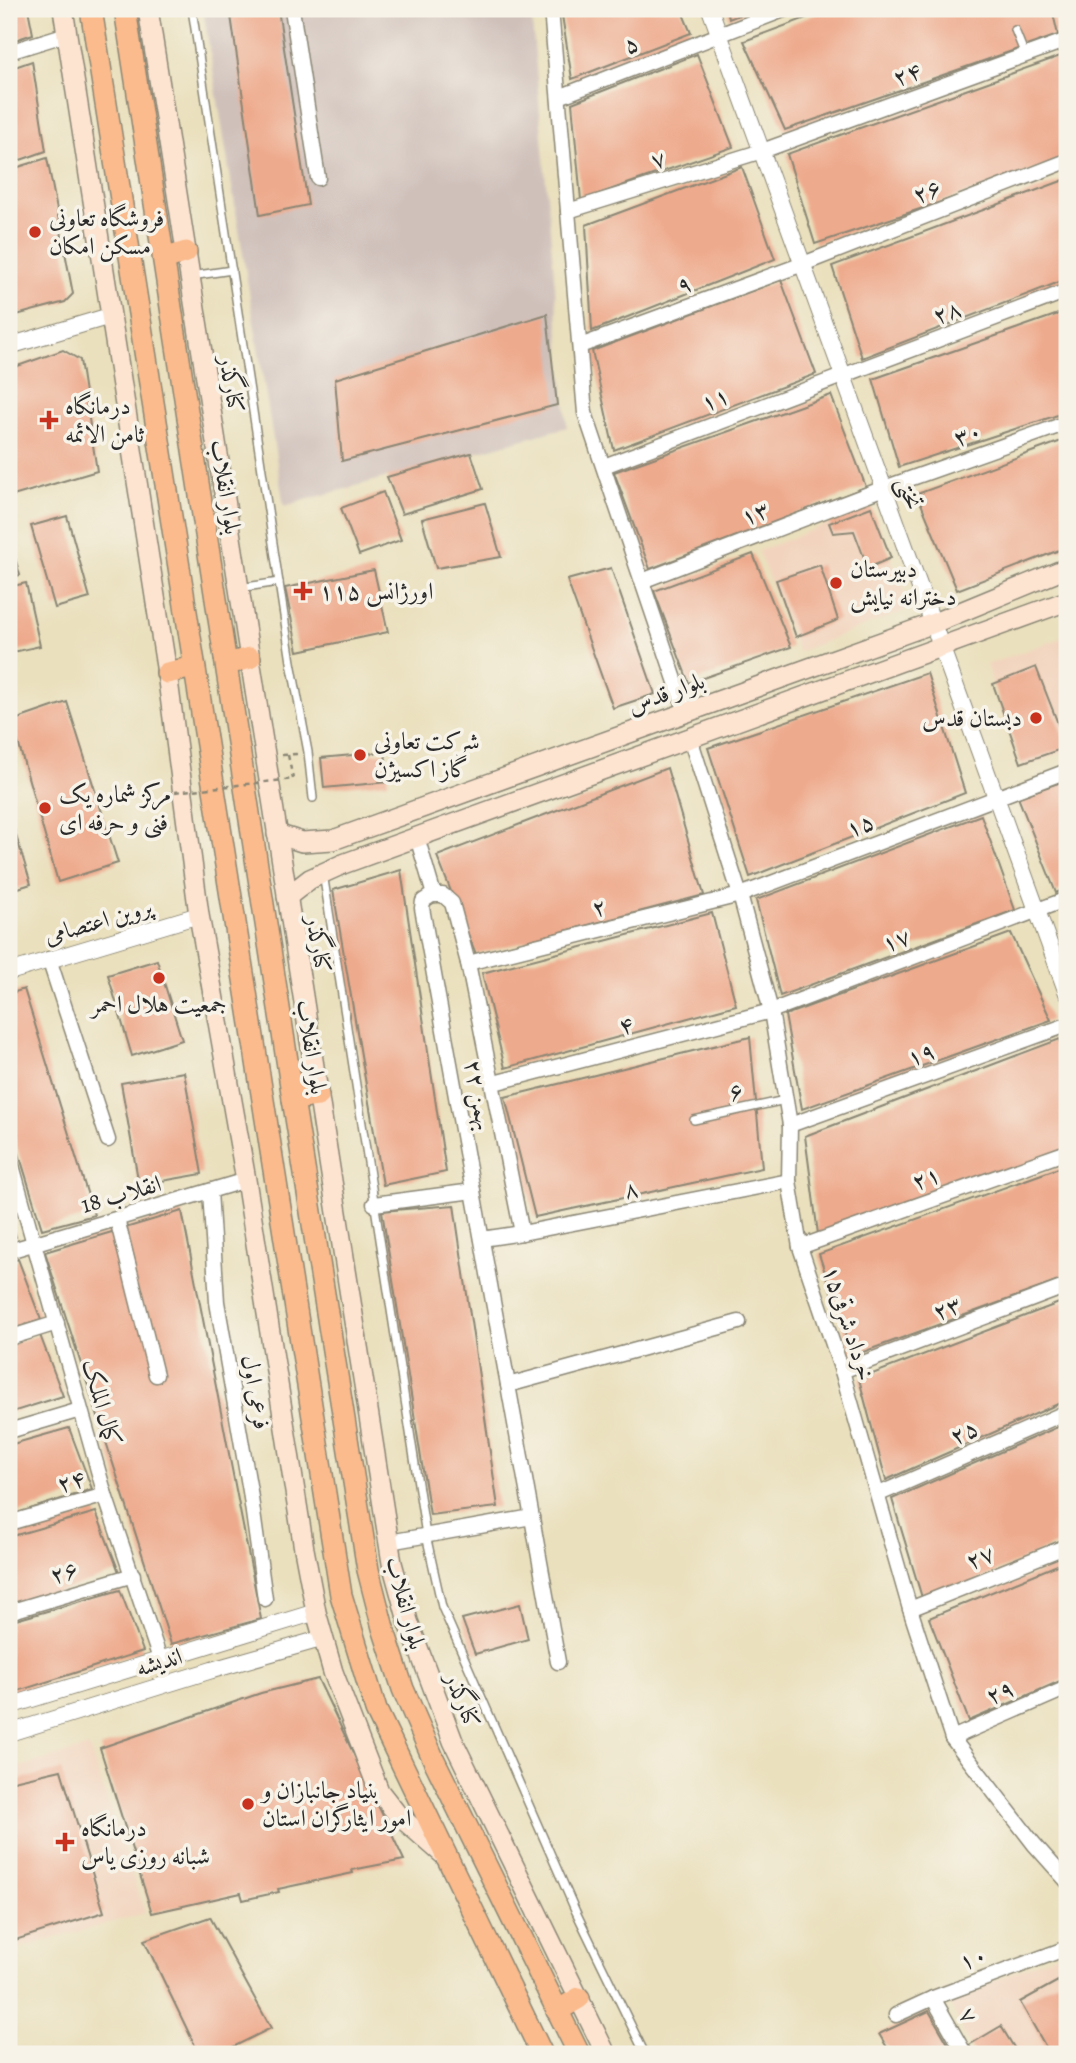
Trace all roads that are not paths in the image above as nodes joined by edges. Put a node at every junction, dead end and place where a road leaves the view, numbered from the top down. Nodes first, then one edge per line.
1 (64, 9) edge
2 (91, 9) edge
3 (125, 9) edge
4 (148, 9) edge
5 (192, 9) edge
6 (292, 9) edge
7 (551, 9) edge
8 (710, 9) edge
9 (786, 9) edge
10 (1015, 30) dead end
11 (68, 34) junction
12 (719, 34) junction
13 (1067, 40) edge
14 (9, 52) edge
15 (1025, 56) junction
16 (559, 97) junction
17 (762, 151) junction
18 (148, 155) junction
19 (114, 159) junction
20 (1067, 161) edge
21 (318, 178) dead end
22 (568, 211) junction
23 (186, 252) junction
24 (164, 259) junction
25 (803, 264) junction
26 (232, 270) junction
27 (190, 276) junction
28 (1067, 291) edge
29 (110, 316) junction
30 (9, 346) edge
31 (580, 346) junction
32 (843, 375) junction
33 (1067, 423) edge
34 (604, 466) junction
35 (884, 488) junction
36 (1067, 568) edge
37 (642, 581) junction
38 (279, 582) junction
39 (239, 588) junction
40 (1067, 601) edge
41 (934, 623) junction
42 (942, 647) junction
43 (250, 658) junction
44 (227, 664) junction
45 (194, 667) junction
46 (167, 673) junction
47 (686, 712) junction
48 (690, 738) junction
49 (1067, 771) edge
50 (996, 797) junction
51 (313, 798) dead end
52 (409, 813) junction
53 (278, 834) junction
54 (416, 837) junction
55 (323, 873) junction
56 (434, 895) junction
57 (740, 895) junction
58 (287, 897) junction
59 (1067, 900) edge
60 (1037, 911) junction
61 (199, 915) junction
62 (50, 959) junction
63 (468, 963) junction
64 (9, 972) edge
65 (1067, 993) edge
66 (771, 1010) junction
67 (1067, 1025) edge
68 (494, 1083) junction
69 (318, 1096) junction
70 (293, 1099) junction
71 (786, 1100) junction
72 (694, 1120) dead end
73 (790, 1125) junction
74 (108, 1140) dead end
75 (1067, 1152) edge
76 (10, 1161) edge
77 (246, 1180) junction
78 (789, 1181) junction
79 (210, 1191) junction
80 (473, 1191) junction
81 (374, 1204) junction
82 (117, 1219) junction
83 (523, 1233) junction
84 (482, 1239) junction
85 (35, 1242) junction
86 (800, 1247) junction
87 (9, 1251) edge
88 (1067, 1286) edge
89 (739, 1322) dead end
90 (57, 1323) junction
91 (9, 1338) edge
92 (334, 1356) junction
93 (302, 1361) junction
94 (842, 1371) junction
95 (156, 1375) dead end
96 (508, 1385) junction
97 (80, 1410) junction
98 (1067, 1412) edge
99 (9, 1432) edge
100 (879, 1494) junction
101 (105, 1495) junction
102 (532, 1517) junction
103 (9, 1523) edge
104 (425, 1535) junction
105 (389, 1542) junction
106 (1067, 1546) edge
107 (133, 1575) junction
108 (265, 1599) dead end
109 (910, 1609) junction
110 (9, 1612) edge
111 (316, 1612) junction
112 (295, 1618) junction
113 (324, 1638) junction
114 (303, 1644) junction
115 (160, 1659) junction
116 (558, 1662) dead end
117 (1067, 1688) edge
118 (9, 1706) edge
119 (9, 1731) edge
120 (952, 1738) junction
121 (445, 1856) junction
122 (1067, 1881) edge
123 (1067, 1948) edge
124 (579, 1998) junction
125 (933, 1998) junction
126 (557, 2011) junction
127 (896, 2015) dead end
128 (542, 2054) edge
129 (579, 2054) edge
130 (606, 2054) edge
131 (645, 2054) edge
132 (965, 2054) edge

1 - 11 main road
2 - 19 main road
3 - 18 main road, بلوار انقلاب
4 - 23 main road, کنارگذر
5 - 26 lane
6 - 21 street
7 - 16 street
8 - 12 street, تختی
9 - 12 street, ۵
10 - 15 lane
11 - 14 street
11 - 29 main road
12 - 16 street, ۵
12 - 17 street, تختی
13 - 15 street, ۲۴
15 - 17 street, ۲۴
16 - 22 street
17 - 22 street, ۷
17 - 25 street, تختی
18 - 19 main road
18 - 24 main road, بلوار انقلاب
19 - 45 main road
20 - 25 street, ۲۶
22 - 31 street
23 - 24 main road
23 - 27 main road, کنارگذر
24 - 44 main road, بلوار انقلاب
25 - 31 street, ۹
25 - 32 street, تختی
26 - 27 lane
26 - 38 lane
27 - 39 main road, کنارگذر
28 - 32 street, ۲۸
29 - 30 street
29 - 46 main road
31 - 34 street
32 - 34 street, ۱۱
32 - 35 street, تختی
33 - 35 street, ۳۰
34 - 37 street
35 - 37 street, ۱۳
35 - 41 street, تختی
36 - 41 main road, بلوار قدس
37 - 47 street
38 - 39 lane
38 - 51 lane
39 - 43 main road, کنارگذر
40 - 42 main road, بلوار قدس
41 - 42 street, تختی
41 - 47 main road, بلوار قدس
42 - 48 main road, بلوار قدس
42 - 50 street, تختی
43 - 44 main road
43 - 53 main road, کنارگذر
44 - 70 main road, بلوار انقلاب
45 - 46 main road
45 - 93 main road
46 - 61 main road
47 - 52 main road, بلوار قدس
48 - 54 main road, بلوار قدس
48 - 57 street, ۱۵خرداد شرقی
49 - 50 street, ۱۵
50 - 57 street, ۱۵
50 - 60 street, تختی
52 - 53 main road, بلوار قدس
52 - 54 main road
53 - 58 main road, کنارگذر
54 - 55 main road, بلوار قدس
54 - 56 street
55 - 58 main road, بلوار قدس
55 - 81 lane
56 - 63 street, ۲۲ بهمن
56 - 80 street, ۲۲ بهمن
57 - 63 street, ۲
57 - 66 street, ۱۵خرداد شرقی
58 - 69 main road, کنارگذر
59 - 60 street, ۱۷
60 - 65 street, تختی
60 - 66 street, ۱۷
61 - 62 street, پروین اعتصامی
61 - 77 main road
62 - 64 street, پروین اعتصامی
62 - 74 street
63 - 68 street, ۲۲ بهمن
66 - 68 street, ۴
66 - 71 street, ۱۵خرداد شرقی
67 - 73 street, ۱۹
68 - 83 street, ۲۲ بهمن
69 - 70 main road
69 - 105 main road, کنارگذر
70 - 92 main road, بلوار انقلاب
71 - 72 lane, ۶
71 - 73 street, ۱۵خرداد شرقی
73 - 78 street, ۱۵خرداد شرقی
75 - 86 street, ۲۱
76 - 85 street, کمال الملک
77 - 79 street, انقلاب 18
77 - 111 main road
78 - 83 street, ۸
78 - 86 street, ۱۵خرداد شرقی
79 - 82 street, انقلاب 18
79 - 108 street, فرعی اول
80 - 81 street
80 - 84 street, ۲۲ بهمن
81 - 104 lane
82 - 85 street, انقلاب 18
82 - 95 street
83 - 84 street, ۸
84 - 96 street, ۲۲ بهمن
85 - 87 street, انقلاب 18
85 - 90 street, کمال الملک
86 - 94 street, ۱۵خرداد شرقی
88 - 94 street, ۲۳
89 - 96 street
90 - 91 street
90 - 97 street, کمال الملک
92 - 93 main road
92 - 126 main road, بلوار انقلاب
93 - 121 main road
94 - 100 street, ۱۵خرداد شرقی
96 - 102 street, ۲۲ بهمن
97 - 99 street
97 - 101 street, کمال الملک
98 - 100 street, ۲۵
100 - 109 street, ۱۵خرداد شرقی
101 - 103 street, ۲۴
101 - 107 street, کمال الملک
102 - 104 street
102 - 116 street, ۲۲ بهمن
104 - 105 street
104 - 131 lane
105 - 124 main road, کنارگذر
106 - 109 street, ۲۷
107 - 110 street, ۲۶
107 - 115 street, کمال الملک
109 - 120 street, ۱۵خرداد شرقی
111 - 112 street, اندیشه
111 - 113 main road
112 - 114 street
112 - 115 street, اندیشه
113 - 114 street, اندیشه
113 - 121 main road
114 - 119 street, اندیشه
115 - 118 street, اندیشه
117 - 120 street, ۲۹
120 - 122 street, ۱۵خرداد شرقی
121 - 128 main road
123 - 125 street, ۱۰
124 - 126 main road
124 - 130 main road, کنارگذر
125 - 127 street, ۱۰
125 - 132 street, ۷
126 - 129 main road, بلوار انقلاب

